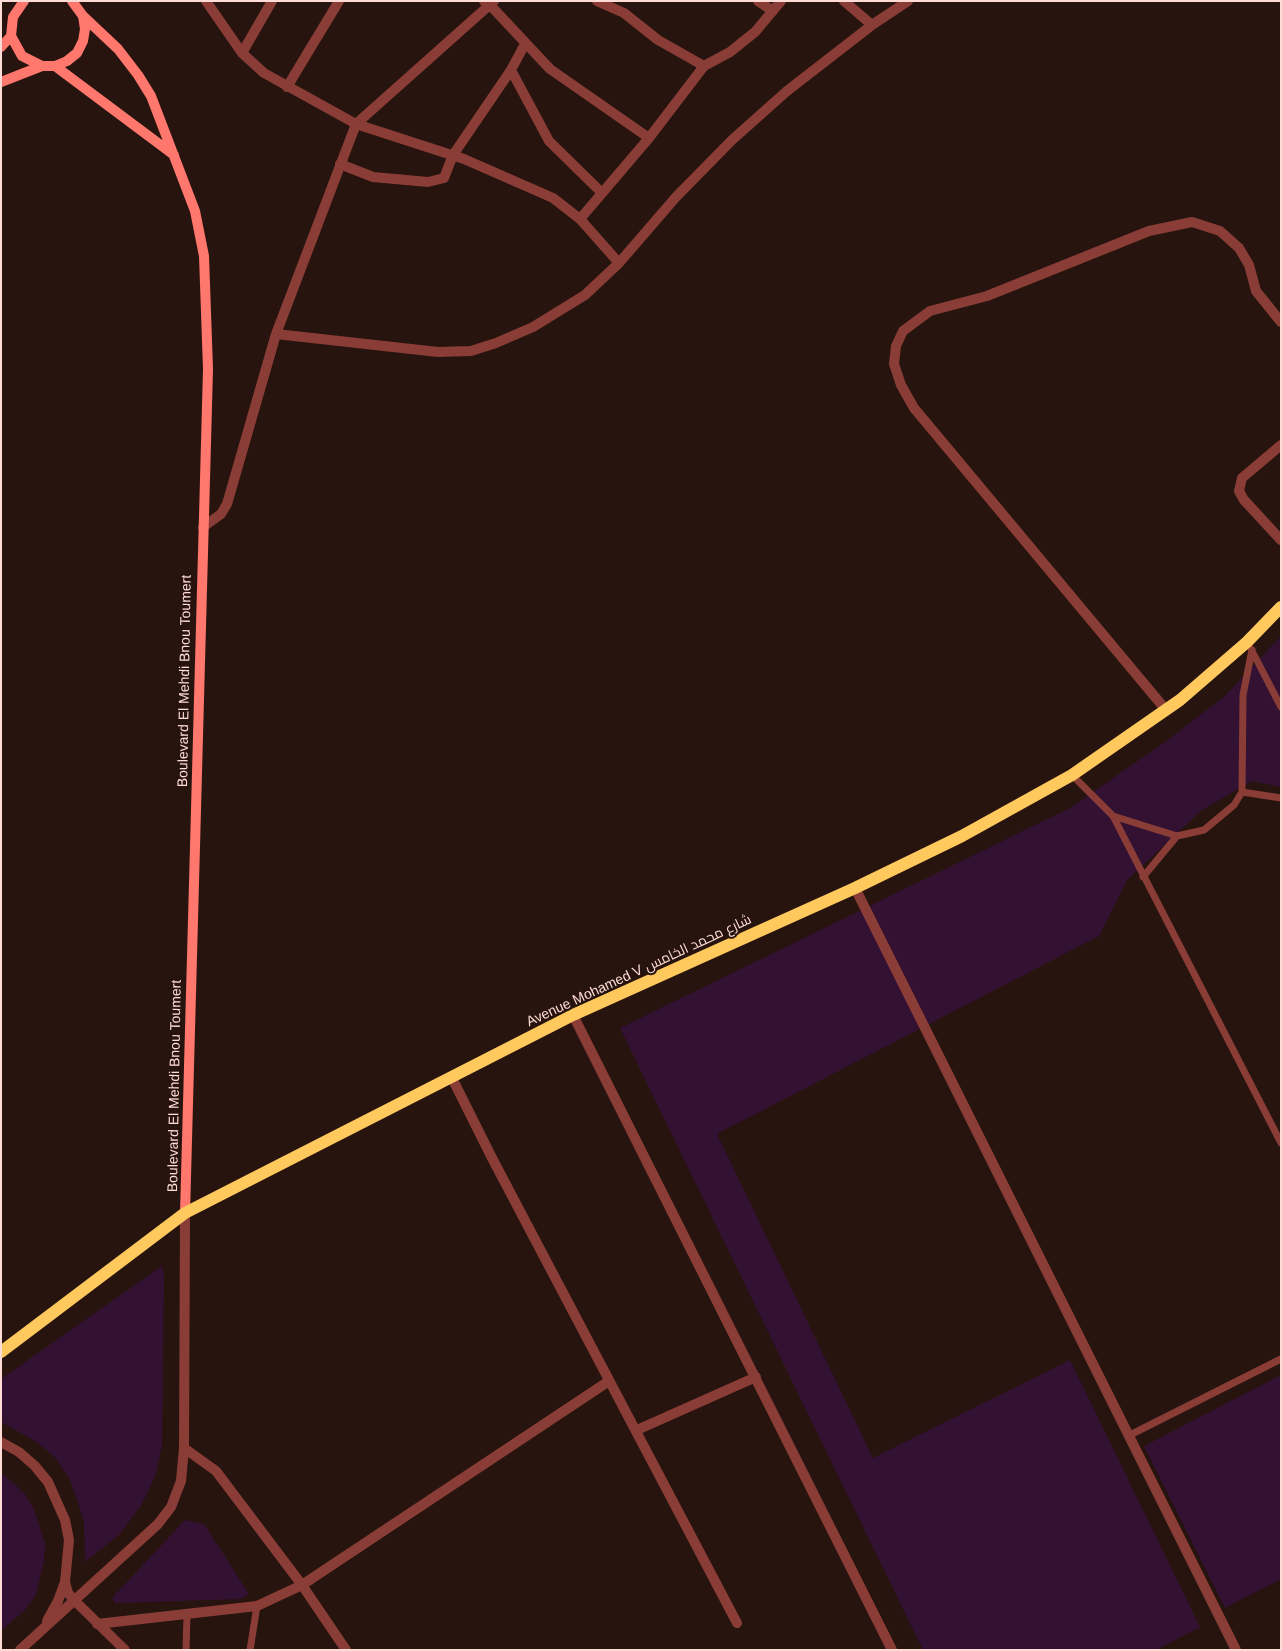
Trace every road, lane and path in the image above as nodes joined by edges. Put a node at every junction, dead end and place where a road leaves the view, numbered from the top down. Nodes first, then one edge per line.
1 (24, 1) edge
2 (72, 1) edge
3 (206, 1) edge
4 (272, 1) edge
5 (339, 1) edge
6 (597, 1) edge
7 (758, 1) edge
8 (781, 1) edge
9 (844, 1) edge
10 (908, 1) edge
11 (489, 2) edge
12 (773, 11) junction
13 (83, 16) junction
14 (1, 20) edge
15 (872, 25) junction
16 (11, 32) junction
17 (525, 44) junction
18 (1, 47) edge
19 (242, 53) junction
20 (42, 66) junction
21 (55, 66) junction
22 (704, 66) junction
23 (511, 70) junction
24 (1, 82) edge
25 (287, 87) junction
26 (356, 124) junction
27 (649, 138) junction
28 (174, 155) junction
29 (453, 155) junction
30 (340, 164) junction
31 (601, 192) junction
32 (580, 218) junction
33 (619, 263) junction
34 (1281, 322) edge
35 (276, 334) junction
36 (1281, 445) edge
37 (203, 527) junction
38 (1281, 540) edge
39 (1281, 607) edge
40 (1249, 646) junction
41 (1281, 707) edge
42 (1166, 710) junction
43 (1072, 775) junction
44 (1242, 792) junction
45 (1281, 798) edge
46 (1113, 816) junction
47 (1176, 836) junction
48 (1143, 877) junction
49 (855, 888) junction
50 (573, 1015) junction
51 (452, 1078) junction
52 (1281, 1143) edge
53 (186, 1213) junction
54 (1, 1352) edge
55 (1281, 1359) edge
56 (756, 1377) junction
57 (608, 1381) junction
58 (637, 1430) junction
59 (1130, 1435) junction
60 (1, 1442) edge
61 (184, 1448) junction
62 (65, 1582) junction
63 (302, 1585) junction
64 (74, 1600) junction
65 (256, 1606) junction
66 (187, 1615) junction
67 (737, 1623) dead end
68 (97, 1624) junction
69 (32, 1639) junction
70 (20, 1650) edge
71 (125, 1650) edge
72 (186, 1650) edge
73 (250, 1650) edge
74 (346, 1650) edge
75 (892, 1650) edge
76 (1236, 1650) edge

1 - 16 main road
2 - 13 main road, Boulevard El Mehdi Bnou Toumert
3 - 19 street
4 - 19 street
5 - 25 street
6 - 22 street
7 - 12 street
8 - 12 street
9 - 15 street
10 - 15 street
11 - 17 street
11 - 26 street
12 - 22 street
13 - 21 main road
13 - 28 main road, Boulevard El Mehdi Bnou Toumert
14 - 16 main road
15 - 33 street
16 - 18 main road
16 - 20 main road
17 - 23 street
17 - 27 street
19 - 25 street
20 - 21 main road
20 - 24 main road
21 - 28 main road
22 - 27 street
23 - 29 street
23 - 31 street
25 - 26 street
26 - 29 street
26 - 30 street
27 - 31 street
28 - 37 main road, Boulevard El Mehdi Bnou Toumert
29 - 30 street
29 - 32 street
30 - 35 street
31 - 32 street
32 - 33 street
33 - 35 street
34 - 42 street
35 - 37 street
36 - 38 street
37 - 53 main road, Boulevard El Mehdi Bnou Toumert
39 - 40 main road, Avenue Mohamed V شارع محمد الخامس
40 - 41 lane
40 - 42 main road, Avenue Mohamed V شارع محمد الخامس
40 - 44 lane
42 - 43 main road, Avenue Mohamed V شارع محمد الخامس
43 - 46 lane
43 - 49 main road, Avenue Mohamed V شارع محمد الخامس
44 - 45 lane
44 - 47 lane
46 - 47 lane
46 - 48 lane
47 - 48 lane
48 - 52 lane
49 - 50 main road, Avenue Mohamed V شارع محمد الخامس
49 - 59 street
50 - 51 main road, Avenue Mohamed V شارع محمد الخامس
50 - 56 street
51 - 53 main road, Avenue Mohamed V شارع محمد الخامس
51 - 57 street
53 - 54 main road, Avenue Mohamed V شارع محمد الخامس
53 - 61 street
55 - 59 lane
56 - 58 street
56 - 75 street
57 - 58 street
57 - 63 street
58 - 67 street
59 - 76 street
60 - 62 street
61 - 63 street
61 - 64 street
62 - 64 street
62 - 69 street
63 - 65 street
63 - 74 street
64 - 68 street
64 - 69 street
65 - 66 street
65 - 73 lane
66 - 68 street
66 - 72 lane
68 - 71 street
69 - 70 street

